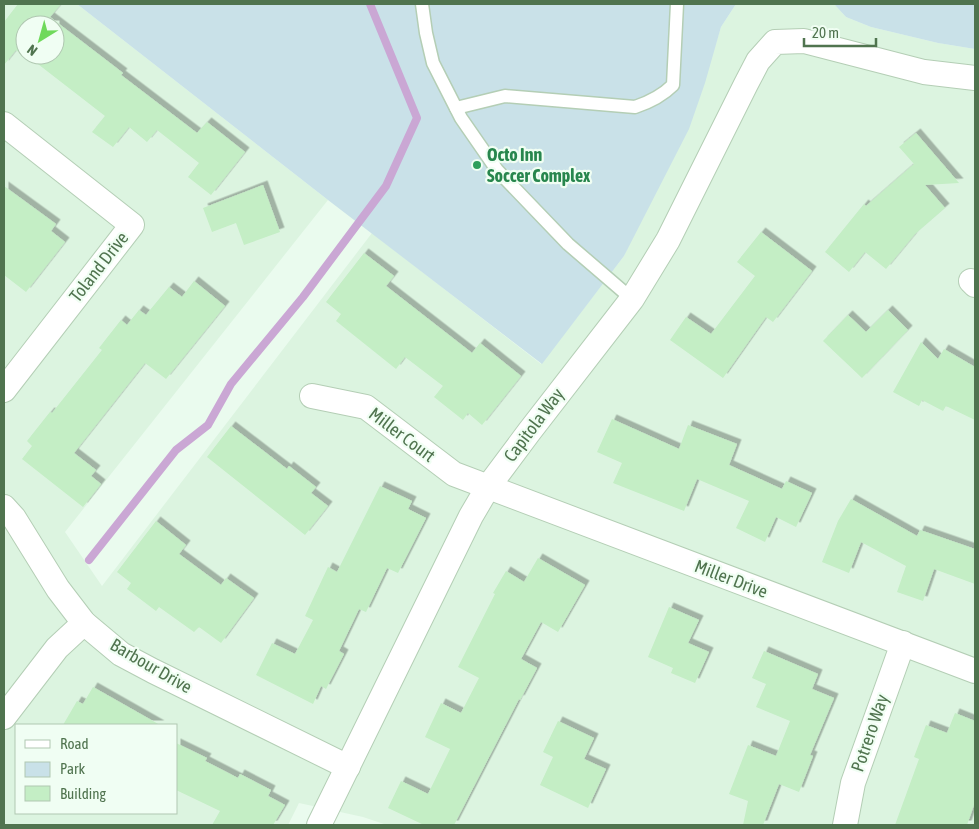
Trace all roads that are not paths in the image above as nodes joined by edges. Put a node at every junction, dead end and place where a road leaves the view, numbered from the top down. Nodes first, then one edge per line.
1 (422, 4) edge
2 (677, 4) edge
3 (975, 78) edge
4 (456, 108) junction
5 (4, 124) edge
6 (632, 299) junction
7 (4, 390) edge
8 (312, 396) dead end
9 (488, 488) junction
10 (4, 507) edge
11 (84, 623) junction
12 (903, 643) junction
13 (975, 671) edge
14 (4, 717) edge
15 (348, 767) junction
16 (319, 825) edge
17 (845, 825) edge

1 - 4 lane
2 - 4 lane
3 - 6 street, Capitola Way
4 - 6 lane
5 - 7 street, Toland Drive
6 - 9 street, Capitola Way
8 - 9 street, Miller Court
9 - 12 street, Miller Drive
9 - 15 street, Capitola Way
10 - 11 street, Barbour Drive
11 - 14 street
11 - 15 street, Barbour Drive
12 - 13 street, Miller Drive
12 - 17 street, Potrero Way
15 - 16 street, Capitola Way

